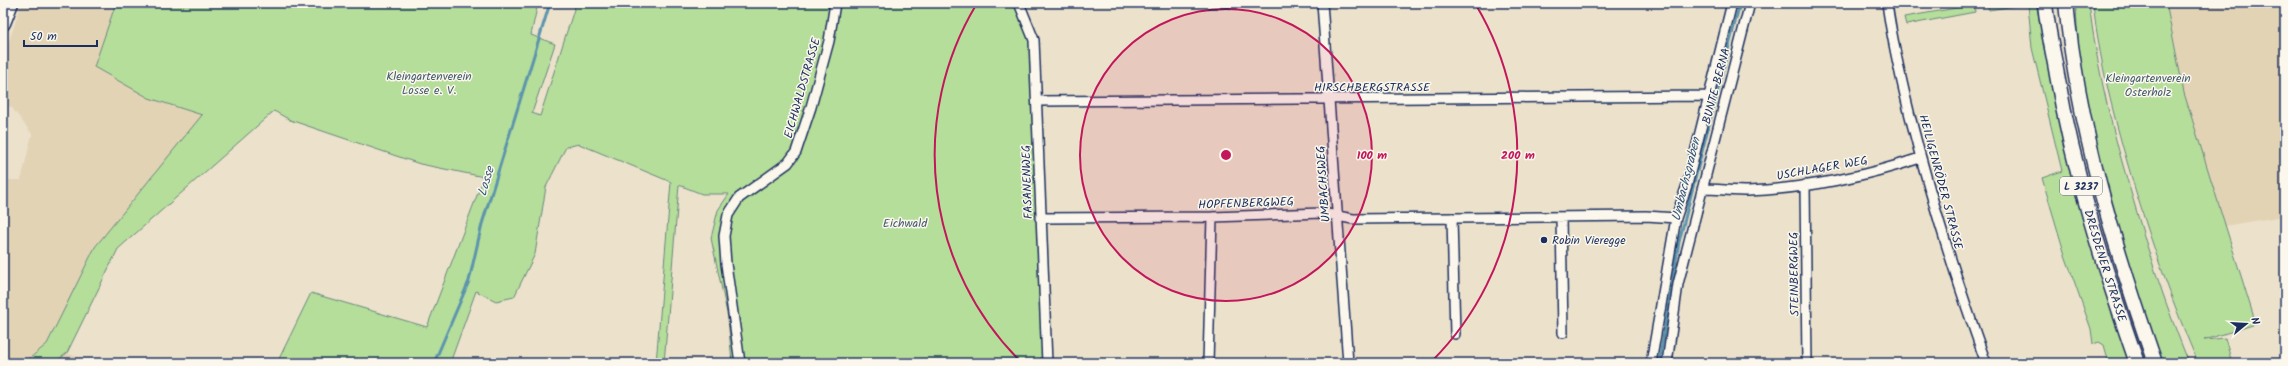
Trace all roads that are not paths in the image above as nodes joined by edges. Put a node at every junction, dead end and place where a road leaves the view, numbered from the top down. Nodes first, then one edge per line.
1 (10, 3) edge
2 (835, 3) edge
3 (1019, 3) edge
4 (1322, 3) edge
5 (1732, 3) edge
6 (1750, 3) edge
7 (1887, 3) edge
8 (2045, 3) edge
9 (2066, 3) edge
10 (3, 23) edge
11 (1708, 96) junction
12 (1329, 99) junction
13 (1037, 101) junction
14 (1920, 158) junction
15 (1805, 185) junction
16 (1702, 189) junction
17 (1212, 216) junction
18 (1338, 216) junction
19 (1561, 217) junction
20 (1040, 218) junction
21 (1452, 218) junction
22 (1676, 218) junction
23 (1455, 334) dead end
24 (1563, 334) dead end
25 (740, 363) edge
26 (1047, 363) edge
27 (1208, 363) edge
28 (1348, 363) edge
29 (1651, 363) edge
30 (1667, 363) edge
31 (1807, 363) edge
32 (1986, 363) edge
33 (2137, 363) edge
34 (2155, 363) edge

1 - 10 main road
2 - 25 street, EICHWALDSTRASSE
3 - 13 street, FASANENWEG
4 - 12 street, UMBACHSWEG
5 - 11 street, BUNTE BERNA
6 - 16 street, BUNTE BERNA
7 - 14 street, HEILIGENRÖDER STRASSE
8 - 33 main road, DRESDENER STRASSE / L 3237
9 - 34 main road, DRESDENER STRASSE / L 3237
11 - 12 street, HIRSCHBERGSTRASSE
11 - 22 street, BUNTE BERNA
12 - 13 street, HIRSCHBERGSTRASSE
12 - 18 street, UMBACHSWEG
13 - 20 street, FASANENWEG
14 - 15 street, USCHLAGER WEG
14 - 32 street, HEILIGENRÖDER STRASSE
15 - 16 street, USCHLAGER WEG
15 - 31 street, STEINBERGWEG
16 - 30 street, BUNTE BERNA
17 - 18 street, HOPFENBERGWEG
17 - 20 street, HOPFENBERGWEG
17 - 27 street
18 - 21 street, HOPFENBERGWEG
18 - 28 street, UMBACHSWEG
19 - 21 street, HOPFENBERGWEG
19 - 22 street, HOPFENBERGWEG
19 - 24 street
20 - 26 street, FASANENWEG
21 - 23 street
22 - 29 street, BUNTE BERNA

